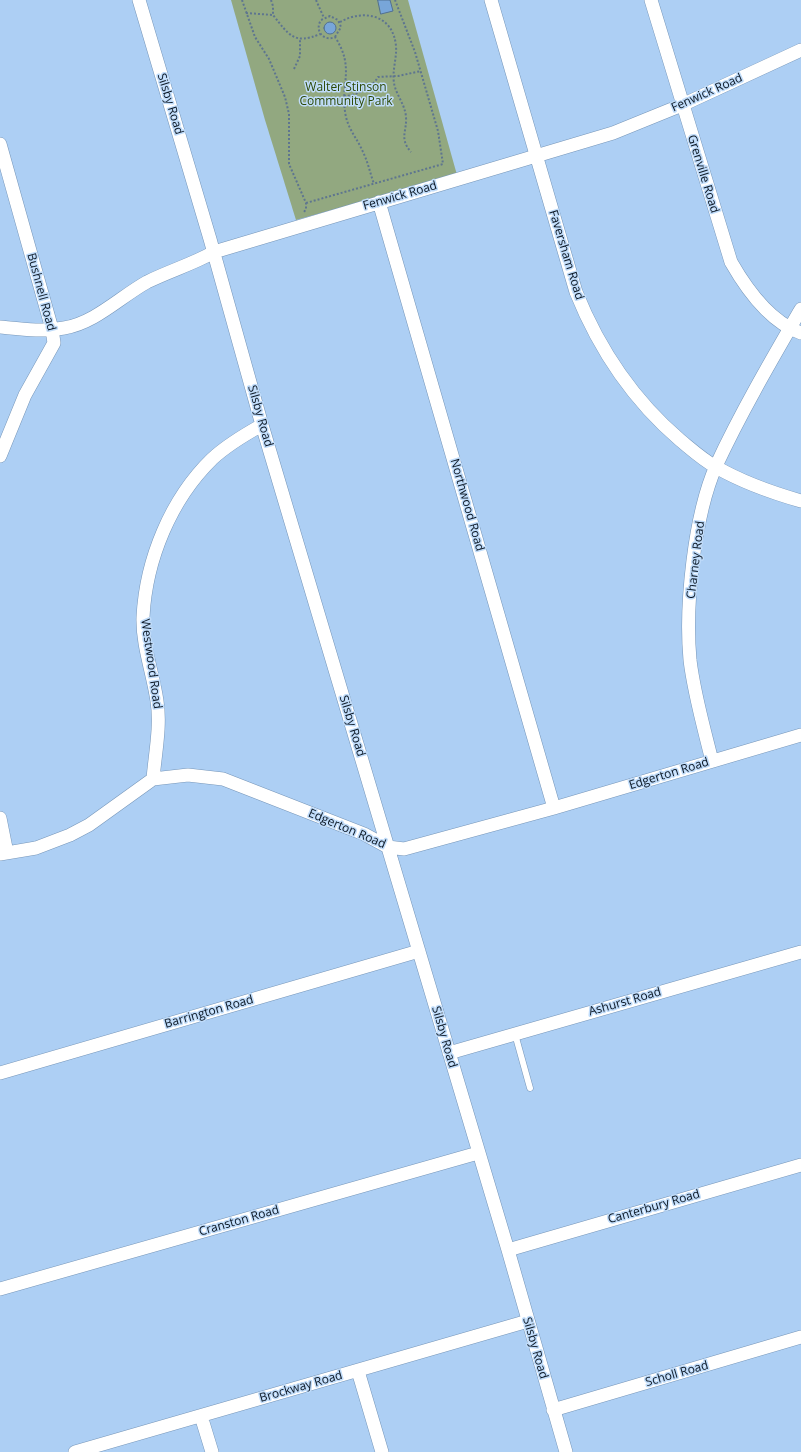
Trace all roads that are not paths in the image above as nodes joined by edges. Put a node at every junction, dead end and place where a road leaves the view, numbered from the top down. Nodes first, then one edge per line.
1 (139, 0) edge
2 (491, 0) edge
3 (651, 0) edge
4 (801, 50) edge
5 (682, 105) junction
6 (0, 144) edge
7 (536, 156) junction
8 (380, 202) junction
9 (214, 252) junction
10 (801, 309) edge
11 (0, 327) edge
12 (52, 329) junction
13 (795, 331) edge
14 (262, 425) junction
15 (0, 456) edge
16 (716, 467) junction
17 (801, 501) edge
18 (801, 735) edge
19 (712, 761) junction
20 (153, 779) junction
21 (554, 808) junction
22 (0, 818) edge
23 (388, 847) junction
24 (3, 854) edge
25 (419, 952) junction
26 (801, 952) edge
27 (515, 1034) junction
28 (449, 1053) junction
29 (0, 1073) edge
30 (530, 1088) dead end
31 (478, 1153) junction
32 (801, 1165) edge
33 (508, 1250) junction
34 (0, 1289) edge
35 (528, 1321) junction
36 (801, 1338) edge
37 (358, 1371) junction
38 (553, 1410) junction
39 (201, 1416) junction
40 (75, 1452) edge
41 (212, 1452) edge
42 (382, 1452) edge
43 (566, 1452) edge

1 - 9 street, Silsby Road
2 - 7 street, Faversham Road
3 - 5 street, Grenville Road
4 - 5 street, Fenwick Road
5 - 7 street, Fenwick Road
5 - 13 street, Grenville Road
6 - 12 street, Bushnell Road
7 - 8 street, Fenwick Road
7 - 16 street, Faversham Road
8 - 9 street, Fenwick Road
8 - 21 street, Northwood Road
9 - 12 street, Fenwick Road
9 - 14 street, Silsby Road
10 - 13 street, Charney Road
11 - 12 street, Fenwick Road
12 - 15 street, Bushnell Road
13 - 16 street, Charney Road
14 - 20 street, Westwood Road
14 - 23 street, Silsby Road
16 - 17 street, Faversham Road
16 - 19 street, Charney Road
18 - 19 street, Edgerton Road
19 - 21 street, Edgerton Road
20 - 23 street, Edgerton Road
20 - 24 street, Edgerton Road
21 - 23 street, Edgerton Road
22 - 24 street
23 - 25 street, Silsby Road
25 - 28 street, Silsby Road
25 - 29 street, Barrington Road
26 - 27 street, Ashurst Road
27 - 28 street, Ashurst Road
27 - 30 lane
28 - 31 street, Silsby Road
31 - 33 street, Silsby Road
31 - 34 street, Cranston Road
32 - 33 street, Canterbury Road
33 - 35 street, Silsby Road
35 - 37 street, Brockway Road
35 - 38 street, Silsby Road
36 - 38 street, Scholl Road
37 - 39 street, Brockway Road
37 - 42 street
38 - 43 street, Silsby Road
39 - 40 street, Brockway Road
39 - 41 street

